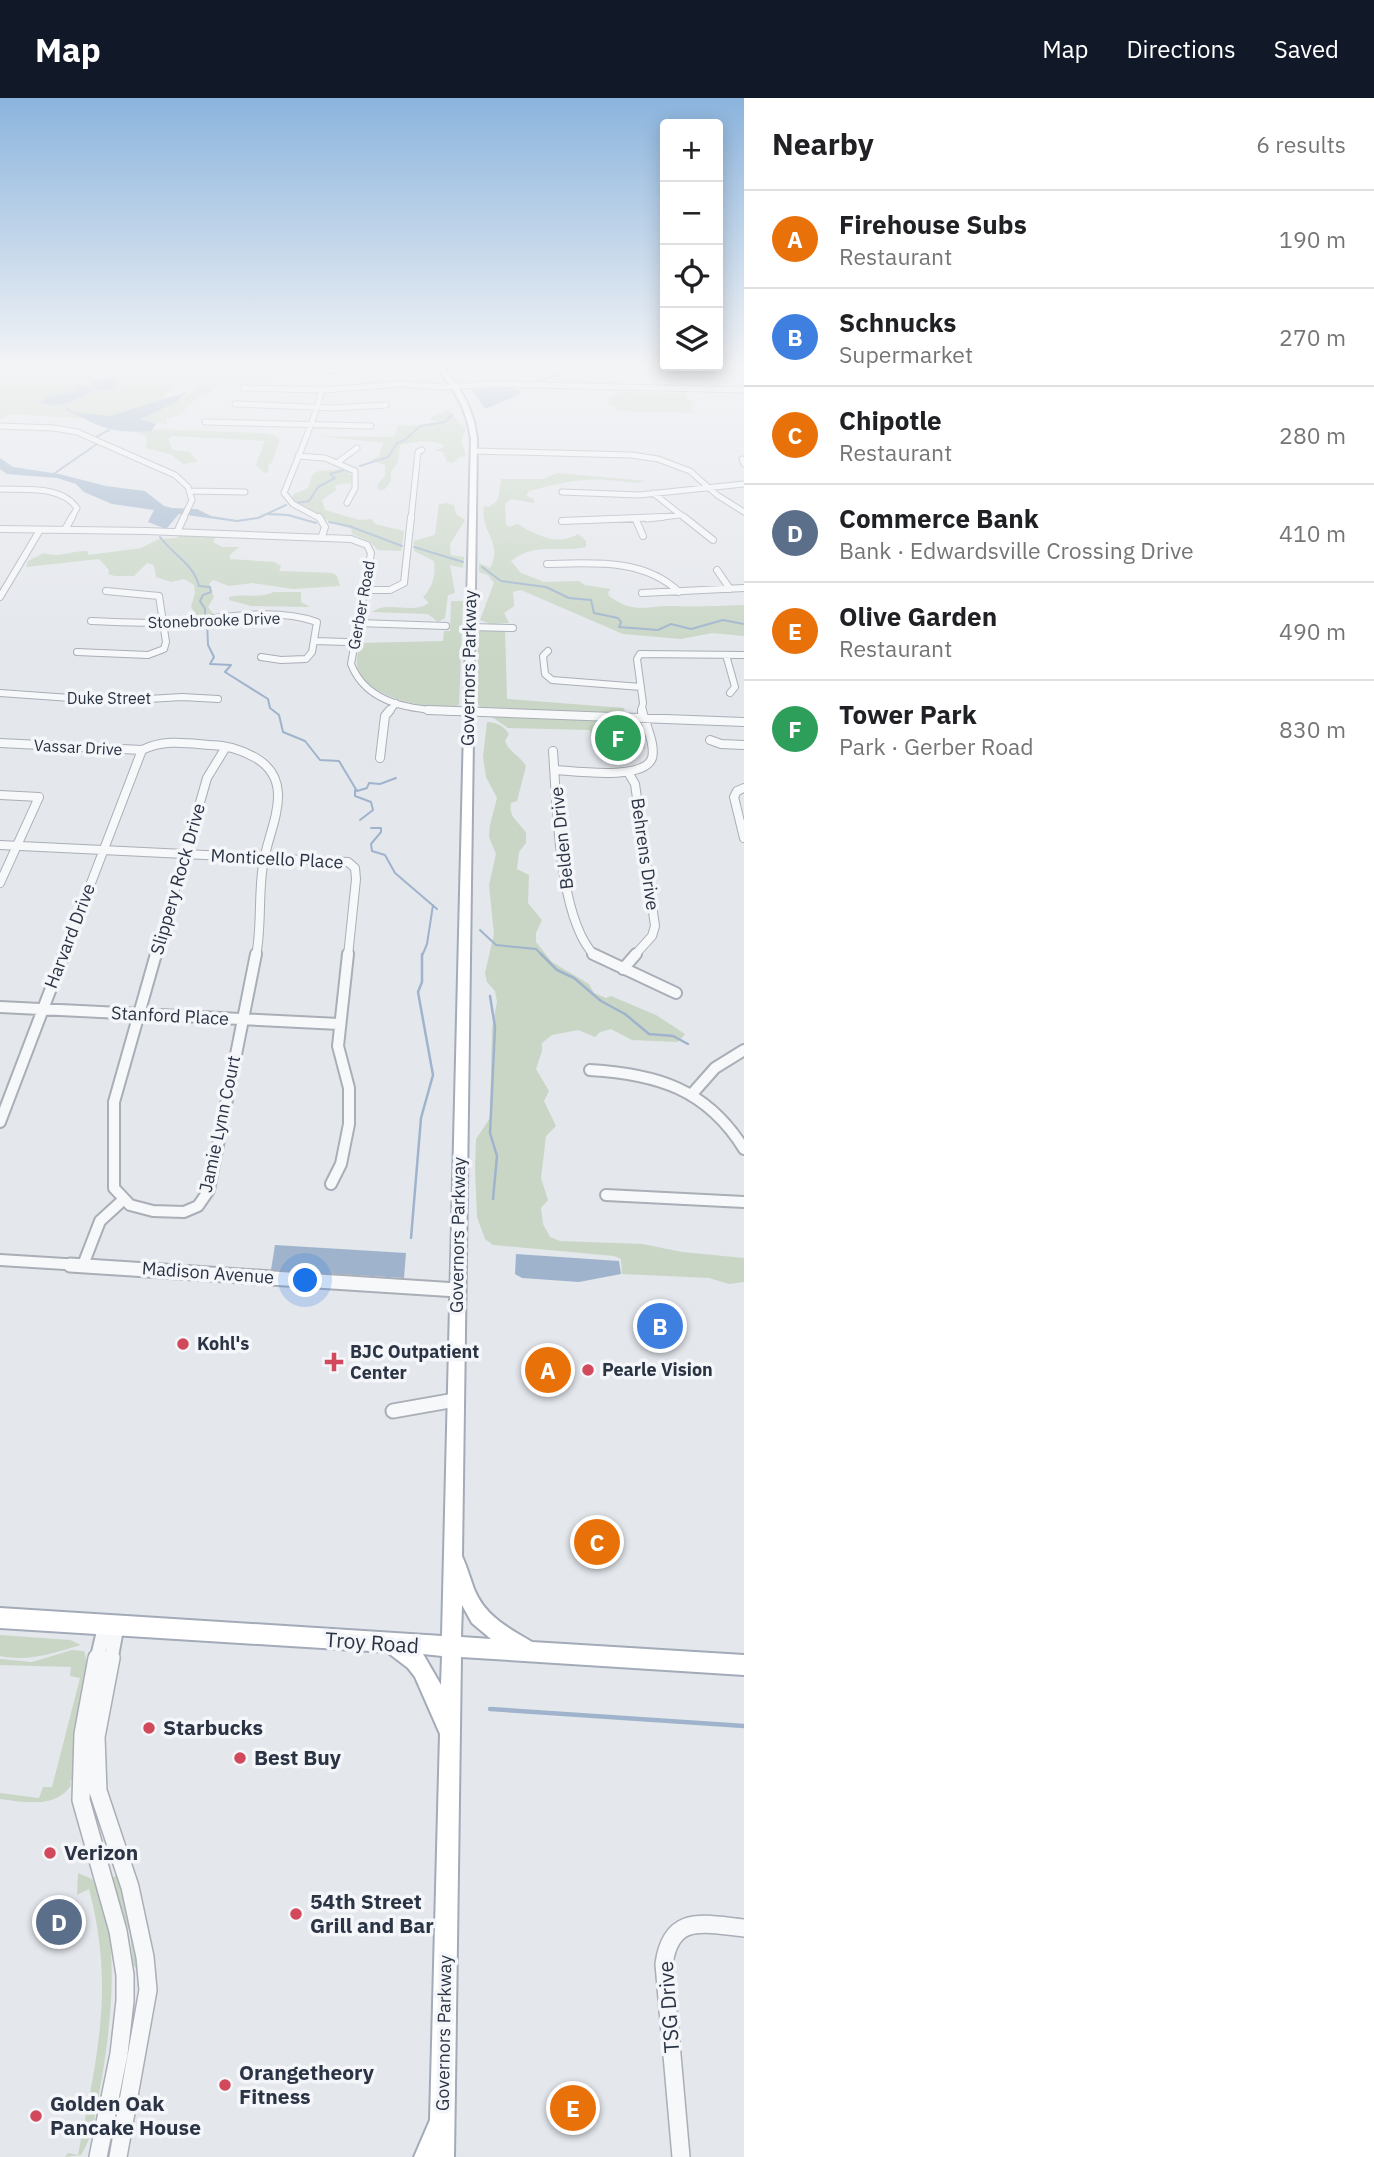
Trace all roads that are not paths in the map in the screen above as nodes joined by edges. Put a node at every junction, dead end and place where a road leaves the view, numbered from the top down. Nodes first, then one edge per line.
1 (148, 462) edge
2 (296, 462) edge
3 (338, 462) edge
4 (417, 462) edge
5 (474, 462) edge
6 (668, 462) edge
7 (744, 484) edge
8 (708, 487) junction
9 (0, 489) edge
10 (190, 491) junction
11 (246, 492) dead end
12 (562, 492) dead end
13 (653, 493) junction
14 (347, 503) dead end
15 (744, 512) edge
16 (679, 515) junction
17 (636, 520) junction
18 (562, 521) dead end
19 (0, 529) edge
20 (40, 530) junction
21 (65, 530) junction
22 (177, 532) junction
23 (320, 536) junction
24 (643, 536) dead end
25 (713, 540) dead end
26 (547, 564) dead end
27 (717, 570) dead end
28 (744, 588) edge
29 (730, 589) junction
30 (364, 590) junction
31 (106, 592) dead end
32 (680, 592) junction
33 (642, 593) dead end
34 (0, 597) edge
35 (92, 621) dead end
36 (163, 623) junction
37 (358, 623) junction
38 (446, 626) dead end
39 (470, 627) junction
40 (513, 628) dead end
41 (315, 641) junction
42 (350, 642) junction
43 (548, 651) dead end
44 (77, 652) dead end
45 (726, 654) junction
46 (744, 654) edge
47 (261, 657) dead end
48 (641, 687) junction
49 (0, 693) edge
50 (730, 693) dead end
51 (218, 699) dead end
52 (396, 704) junction
53 (468, 712) junction
54 (645, 717) junction
55 (744, 722) edge
56 (710, 740) dead end
57 (0, 743) edge
58 (744, 745) edge
59 (226, 747) junction
60 (142, 750) junction
61 (553, 751) dead end
62 (380, 758) dead end
63 (555, 770) junction
64 (628, 772) junction
65 (744, 788) edge
66 (0, 795) edge
67 (744, 838) edge
68 (0, 845) edge
69 (17, 846) junction
70 (103, 850) junction
71 (184, 854) junction
72 (264, 858) junction
73 (0, 883) edge
74 (623, 968) junction
75 (676, 993) dead end
76 (0, 1007) edge
77 (42, 1010) junction
78 (139, 1014) junction
79 (242, 1020) junction
80 (339, 1024) junction
81 (744, 1050) edge
82 (590, 1070) dead end
83 (692, 1094) junction
84 (0, 1122) edge
85 (744, 1149) edge
86 (331, 1184) dead end
87 (606, 1195) dead end
88 (123, 1200) junction
89 (744, 1202) edge
90 (0, 1259) edge
91 (83, 1265) junction
92 (457, 1290) junction
93 (455, 1400) junction
94 (393, 1411) dead end
95 (453, 1553) junction
96 (0, 1618) edge
97 (111, 1626) junction
98 (390, 1644) junction
99 (451, 1648) junction
100 (530, 1652) junction
101 (740, 1660) edge
102 (449, 1737) junction
103 (744, 1928) edge
104 (443, 2114) junction
105 (98, 2157) edge
106 (118, 2157) edge
107 (426, 2157) edge
108 (442, 2157) edge
109 (681, 2157) edge

1 - 10 street
2 - 23 street
3 - 14 street
4 - 30 street
5 - 39 main road, Governors Parkway
6 - 8 street
7 - 8 street
8 - 13 street
8 - 15 street
9 - 21 street
10 - 11 street
10 - 22 street
12 - 13 street
13 - 16 street
16 - 17 street
16 - 25 street
17 - 18 street
17 - 24 street
19 - 20 street, Gerber Road
20 - 21 street, Gerber Road
20 - 34 street
21 - 22 street, Gerber Road
22 - 23 street, Gerber Road
23 - 30 street, Gerber Road
26 - 32 street
27 - 29 street
28 - 29 street
29 - 32 street
30 - 37 street, Gerber Road
31 - 36 street
32 - 33 street
35 - 36 street, Stonebrooke Drive
36 - 41 street, Stonebrooke Drive
36 - 44 street
37 - 38 street
37 - 42 street, Gerber Road
39 - 40 street
39 - 53 main road, Governors Parkway
41 - 42 street
41 - 47 street
42 - 52 street, Gerber Road
43 - 48 street
45 - 46 street
45 - 48 street
45 - 50 street
48 - 54 street
49 - 51 street, Duke Street
52 - 53 street, Gerber Road
52 - 62 street
53 - 54 street, Gerber Road
53 - 92 main road, Governors Parkway
54 - 55 street, Gerber Road
54 - 64 street
56 - 58 street
57 - 60 street, Vassar Drive
59 - 60 street, Vassar Drive
59 - 71 street, Slippery Rock Drive
59 - 72 street, Vassar Drive
60 - 70 street, Harvard Drive
61 - 63 street, Belden Drive
63 - 64 street
63 - 74 street, Belden Drive
64 - 74 street, Behrens Drive
65 - 67 street
66 - 69 street
68 - 69 street, Monticello Place
69 - 70 street, Monticello Place
69 - 73 street
70 - 71 street, Monticello Place
70 - 77 street, Harvard Drive
71 - 72 street, Monticello Place
71 - 78 street, Slippery Rock Drive
72 - 79 street, Vassar Drive
72 - 80 street, Monticello Place
74 - 75 street, Belden Drive
76 - 77 street, Stanford Place
77 - 78 street, Stanford Place
77 - 84 street, Harvard Drive
78 - 79 street, Stanford Place
78 - 88 street
79 - 80 street, Stanford Place
79 - 88 street, Jamie Lynn Court
80 - 86 street, Monticello Place
81 - 83 street
82 - 83 street
83 - 85 street
87 - 89 street
88 - 91 street
90 - 91 street, Madison Avenue
91 - 92 street, Madison Avenue
92 - 93 main road, Governors Parkway
93 - 94 street
93 - 95 main road, Governors Parkway
95 - 99 main road, Governors Parkway
95 - 100 main road
96 - 97 main road, Troy Road
97 - 98 main road, Troy Road
97 - 105 street
97 - 106 street
98 - 99 main road, Troy Road
98 - 102 main road
99 - 100 main road, Troy Road
99 - 102 main road, Governors Parkway
100 - 101 main road, Troy Road
102 - 104 main road, Governors Parkway
103 - 109 street, TSG Drive
104 - 107 main road
104 - 108 main road, Governors Parkway

